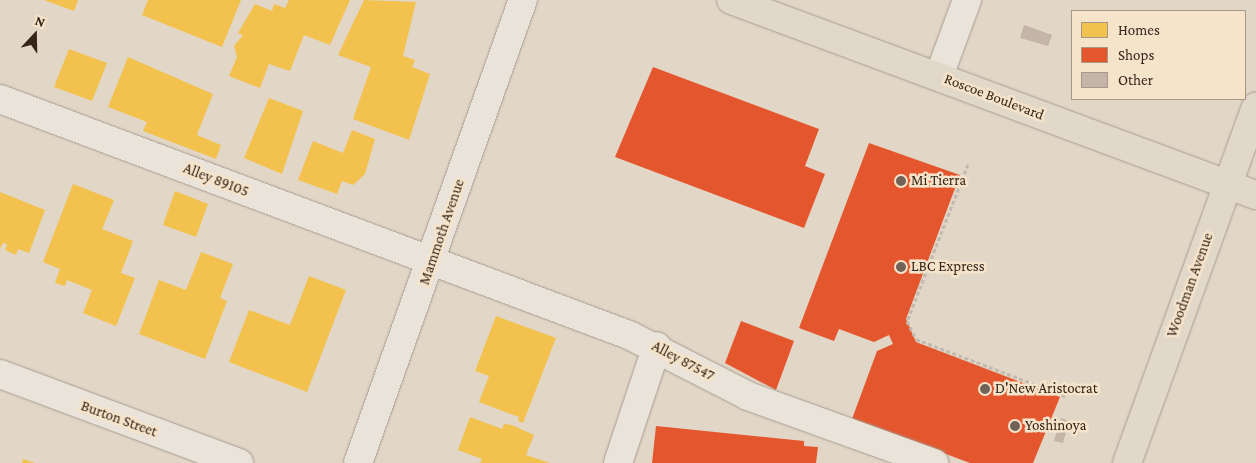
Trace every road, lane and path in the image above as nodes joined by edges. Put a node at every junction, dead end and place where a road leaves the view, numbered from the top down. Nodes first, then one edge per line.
1 (522, 0) edge
2 (732, 0) edge
3 (967, 0) edge
4 (939, 76) junction
5 (0, 99) edge
6 (1256, 107) edge
7 (968, 164) dead end
8 (1227, 184) junction
9 (1256, 195) edge
10 (432, 261) junction
11 (657, 346) junction
12 (0, 374) edge
13 (1065, 396) dead end
14 (239, 463) edge
15 (358, 463) edge
16 (618, 463) edge
17 (934, 463) edge
18 (1127, 463) edge

1 - 10 street, Mammoth Avenue
2 - 4 main road, Roscoe Boulevard
3 - 4 street
4 - 8 main road, Roscoe Boulevard
5 - 10 street, Alley 89105
6 - 8 main road, Woodman Avenue
7 - 13 path
8 - 9 main road, Roscoe Boulevard
8 - 18 main road, Woodman Avenue
10 - 11 street, Alley 87547
10 - 15 street, Mammoth Avenue
11 - 16 street
11 - 17 street, Alley 87547
12 - 14 street, Burton Street

